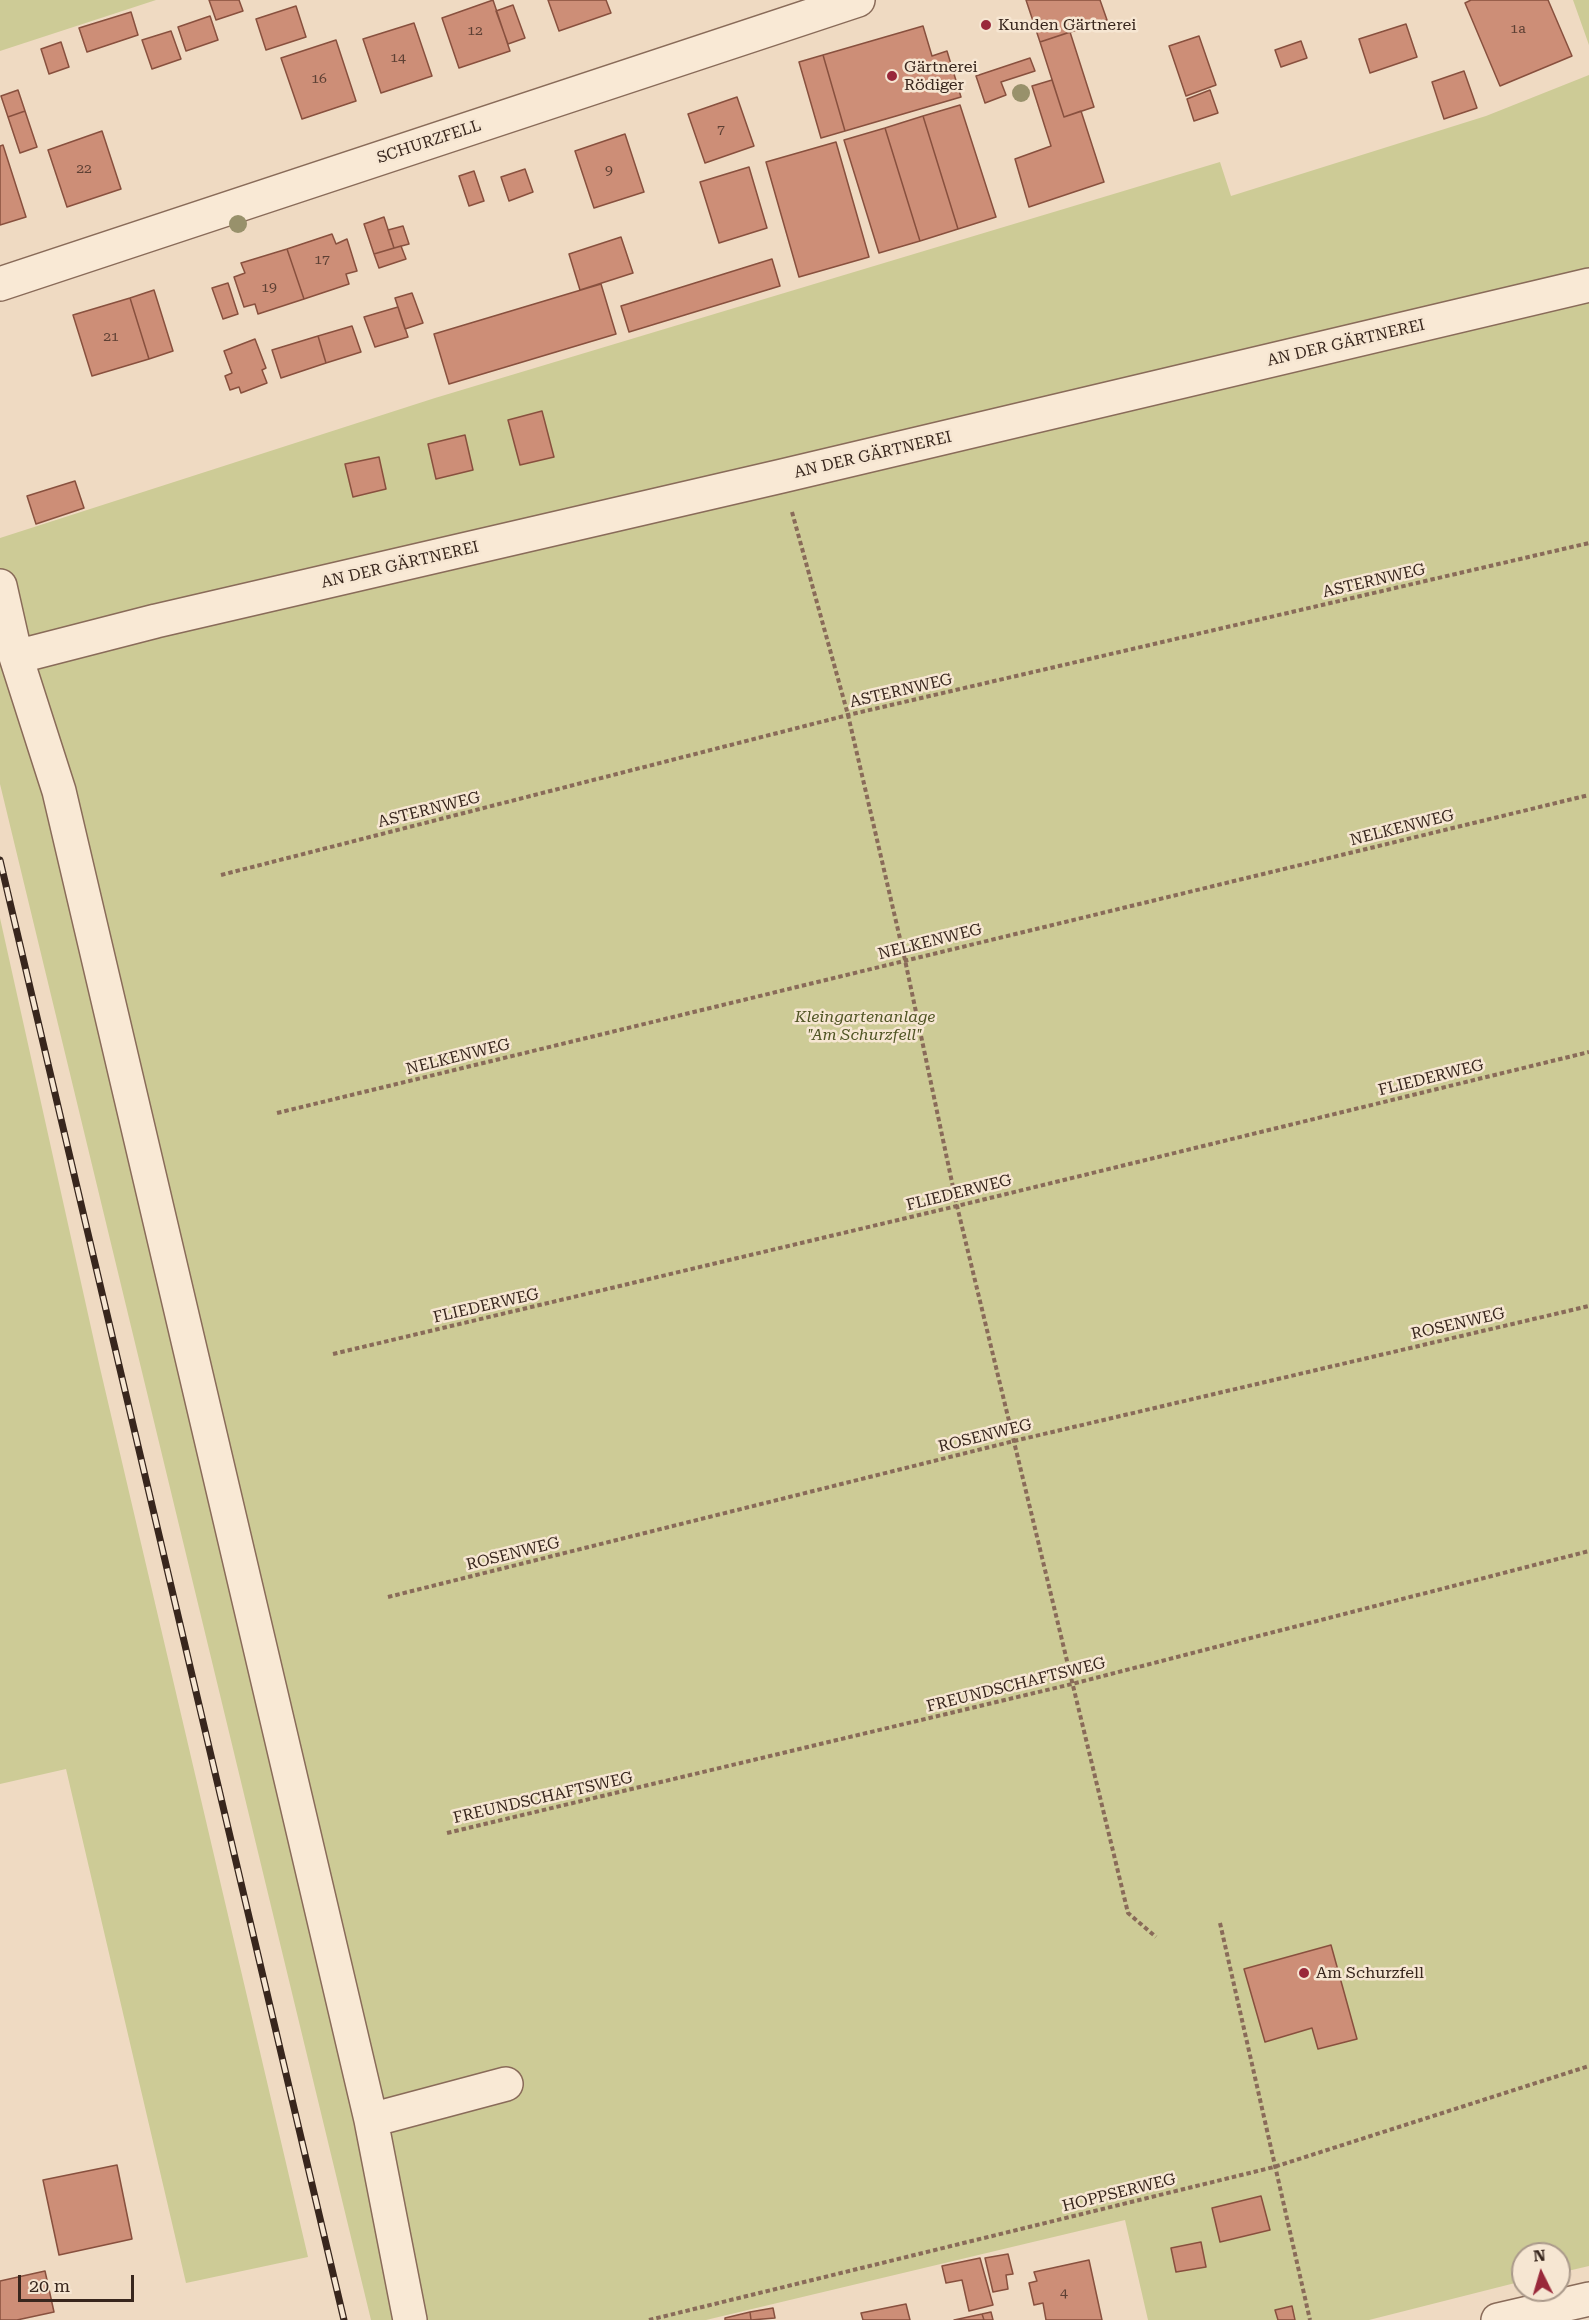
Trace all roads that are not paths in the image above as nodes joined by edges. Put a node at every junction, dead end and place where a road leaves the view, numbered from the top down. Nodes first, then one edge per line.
1 (858, 0) edge
2 (0, 284) edge
3 (1589, 285) edge
4 (0, 586) edge
5 (16, 657) junction
6 (506, 2084) dead end
7 (371, 2120) junction
8 (1589, 2299) edge
9 (410, 2320) edge
10 (1498, 2320) edge

1 - 2 street, SCHURZFELL
3 - 5 street, AN DER GÄRTNEREI
4 - 5 street
5 - 7 street
6 - 7 street
7 - 9 street
8 - 10 street

